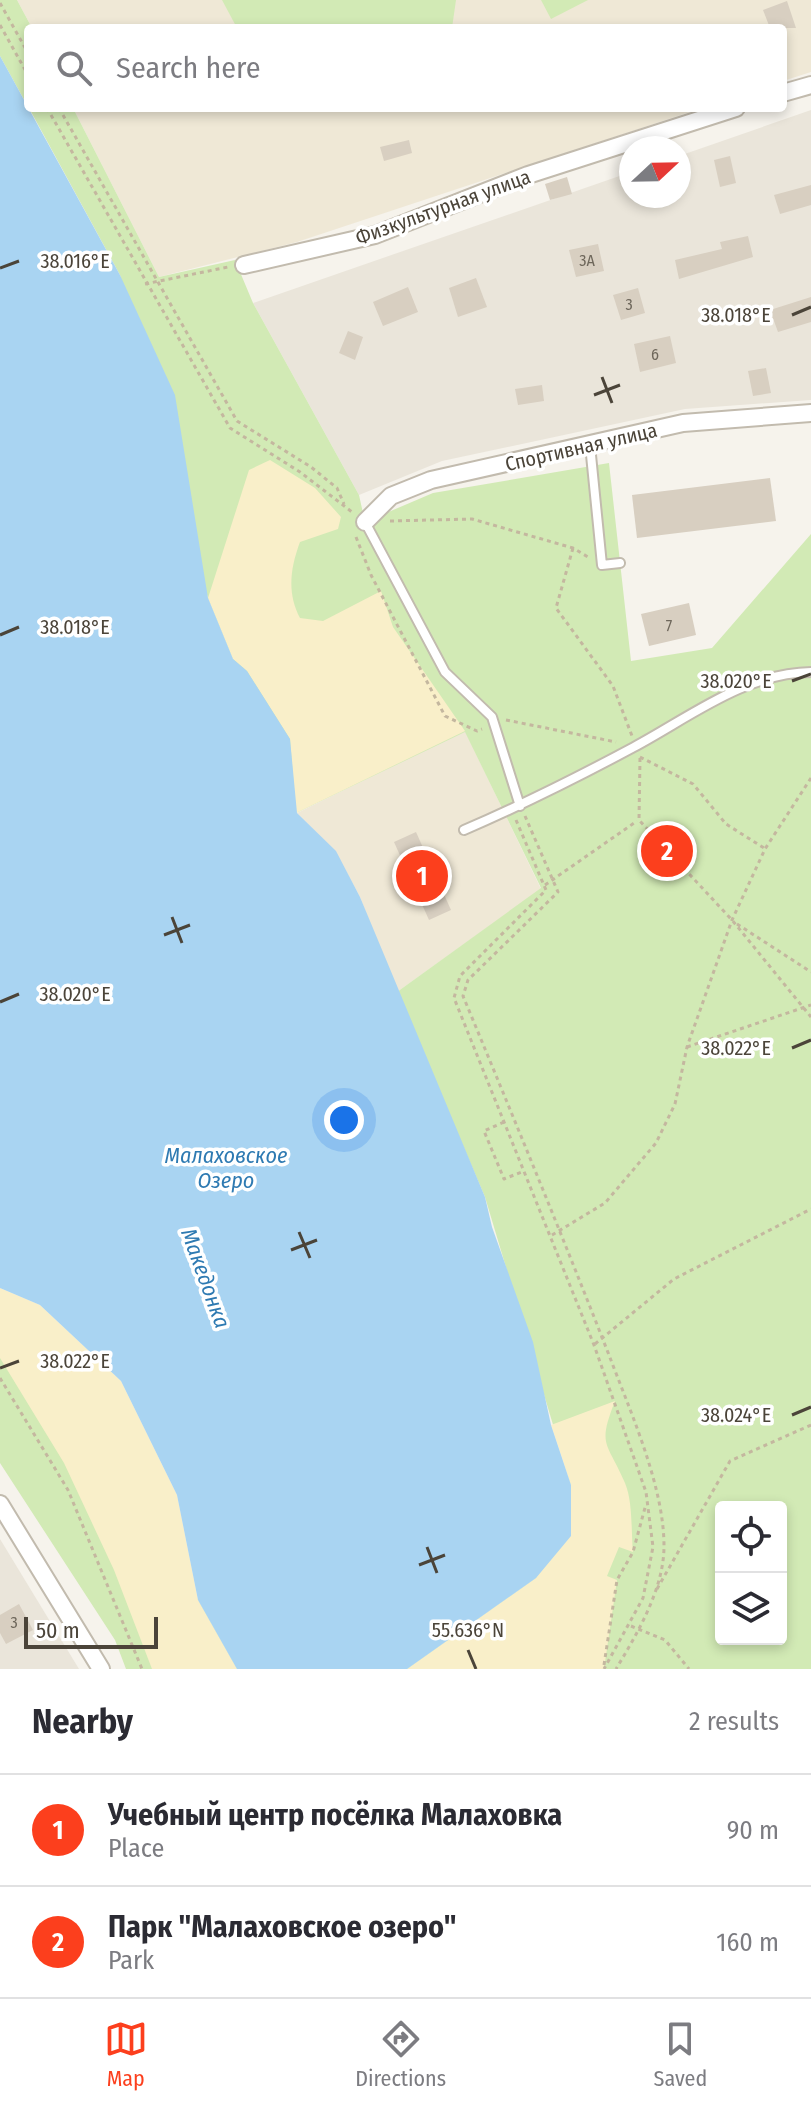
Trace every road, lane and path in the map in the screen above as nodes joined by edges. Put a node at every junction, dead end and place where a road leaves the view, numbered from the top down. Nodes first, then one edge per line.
1 (0, 3) edge
2 (0, 25) edge
3 (24, 46) edge
4 (24, 68) edge
5 (811, 85) edge
6 (787, 92) edge
7 (49, 112) edge
8 (61, 112) edge
9 (724, 112) edge
10 (244, 265) joint
11 (157, 283) junction
12 (145, 284) junction
13 (811, 413) edge
14 (590, 445) junction
15 (345, 507) junction
16 (356, 523) junction
17 (573, 548) junction
18 (620, 563) dead end
19 (602, 565) junction
20 (811, 672) edge
21 (492, 717) junction
22 (636, 746) junction
23 (640, 757) junction
24 (811, 778) edge
25 (516, 808) junction
26 (639, 820) junction
27 (464, 830) dead end
28 (765, 849) junction
29 (553, 879) junction
30 (545, 885) junction
31 (732, 920) junction
32 (811, 972) edge
33 (811, 1005) edge
34 (802, 1006) junction
35 (811, 1017) edge
36 (687, 1047) junction
37 (504, 1122) junction
38 (524, 1171) junction
39 (811, 1209) edge
40 (560, 1230) junction
41 (551, 1235) junction
42 (602, 1340) junction
43 (594, 1345) junction
44 (0, 1378) edge
45 (811, 1425) edge
46 (647, 1501) junction
47 (0, 1504) edge
48 (655, 1593) junction
49 (643, 1598) junction
50 (631, 1626) junction
51 (639, 1630) junction
52 (101, 1669) edge
53 (142, 1669) edge
54 (604, 1669) edge
55 (616, 1669) edge
56 (689, 1669) edge

1 - 3 path
2 - 4 path
5 - 6 street
7 - 12 path
8 - 11 path
9 - 10 street, Физкультурная улица
10 - 11 path
11 - 12 path
11 - 15 path
12 - 15 path
13 - 14 street, Спортивная улица
14 - 16 street, Спортивная улица
14 - 19 lane
15 - 16 path
15 - 16 path
16 - 17 path
16 - 21 lane
16 - 21 path
17 - 19 path
17 - 22 path
18 - 19 lane
20 - 22 lane
21 - 22 path
21 - 25 lane
22 - 23 path
22 - 25 lane
23 - 26 path
23 - 28 path
24 - 28 path
25 - 27 lane
25 - 29 path
25 - 30 path
26 - 29 path
26 - 31 path
28 - 31 path
29 - 30 path
29 - 40 path
30 - 37 path
31 - 32 path
31 - 34 path
31 - 36 path
33 - 34 path
34 - 35 path
34 - 36 path
36 - 40 path
37 - 38 path
37 - 38 path
38 - 41 path
39 - 42 path
40 - 41 path
40 - 42 path
41 - 43 path
42 - 43 path
42 - 48 path
43 - 46 path
44 - 53 path
45 - 48 path
46 - 49 path
46 - 54 path
47 - 52 street
48 - 49 path
48 - 51 path
49 - 50 path
50 - 51 path
50 - 54 path
51 - 55 path
51 - 56 path

